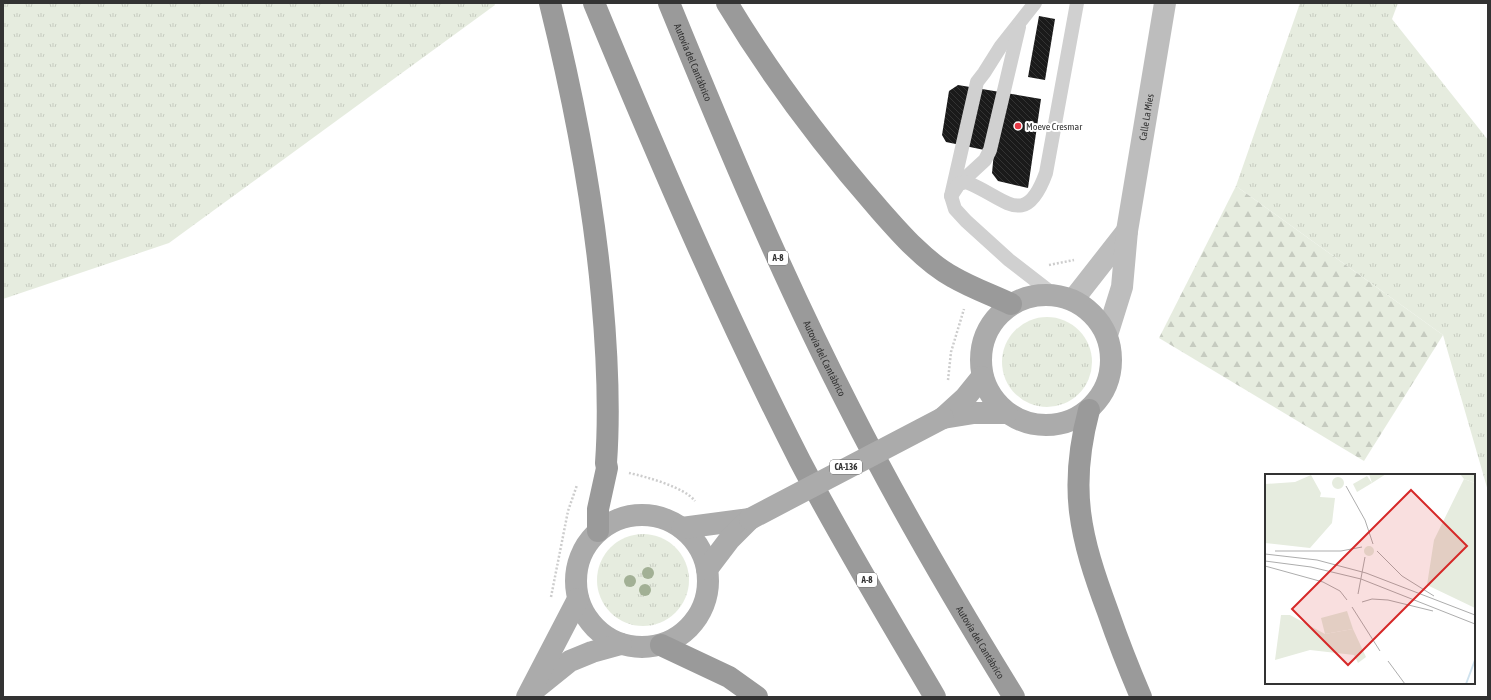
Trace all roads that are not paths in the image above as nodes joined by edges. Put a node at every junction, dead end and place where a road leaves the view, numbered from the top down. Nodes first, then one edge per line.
1 (550, 3) edge
2 (594, 3) edge
3 (669, 3) edge
4 (727, 3) edge
5 (1035, 3) edge
6 (1077, 3) edge
7 (1165, 3) edge
8 (1020, 23) junction
9 (959, 184) junction
10 (951, 196) junction
11 (1127, 231) junction
12 (1063, 297) junction
13 (1011, 304) junction
14 (1107, 335) junction
15 (982, 377) junction
16 (1089, 410) junction
17 (1007, 414) junction
18 (944, 418) junction
19 (750, 519) junction
20 (682, 528) junction
21 (598, 531) junction
22 (707, 569) junction
23 (578, 599) junction
24 (621, 644) junction
25 (661, 645) junction
26 (527, 696) edge
27 (757, 697) edge
28 (935, 697) edge
29 (1014, 697) edge
30 (1141, 697) edge

1 - 21 highway
2 - 28 highway, A-8
3 - 29 highway, Autovía del Cantábrico / A-8
4 - 13 highway
5 - 8 lane
6 - 9 lane
7 - 11 street, Calle La Mies
8 - 9 lane
8 - 10 lane
9 - 10 lane
10 - 12 lane
11 - 12 street, Calle La Mies
11 - 14 street, Calle La Mies
12 - 13 main road
12 - 14 main road
13 - 15 main road
14 - 16 main road
15 - 17 main road
15 - 18 main road
16 - 17 main road
16 - 30 highway
17 - 18 main road
18 - 19 main road, CA-136, bridge
19 - 20 main road
19 - 22 main road
20 - 21 main road
20 - 22 main road
21 - 23 main road
22 - 25 main road
23 - 24 main road
23 - 26 main road
24 - 25 main road
24 - 26 main road
25 - 27 highway

